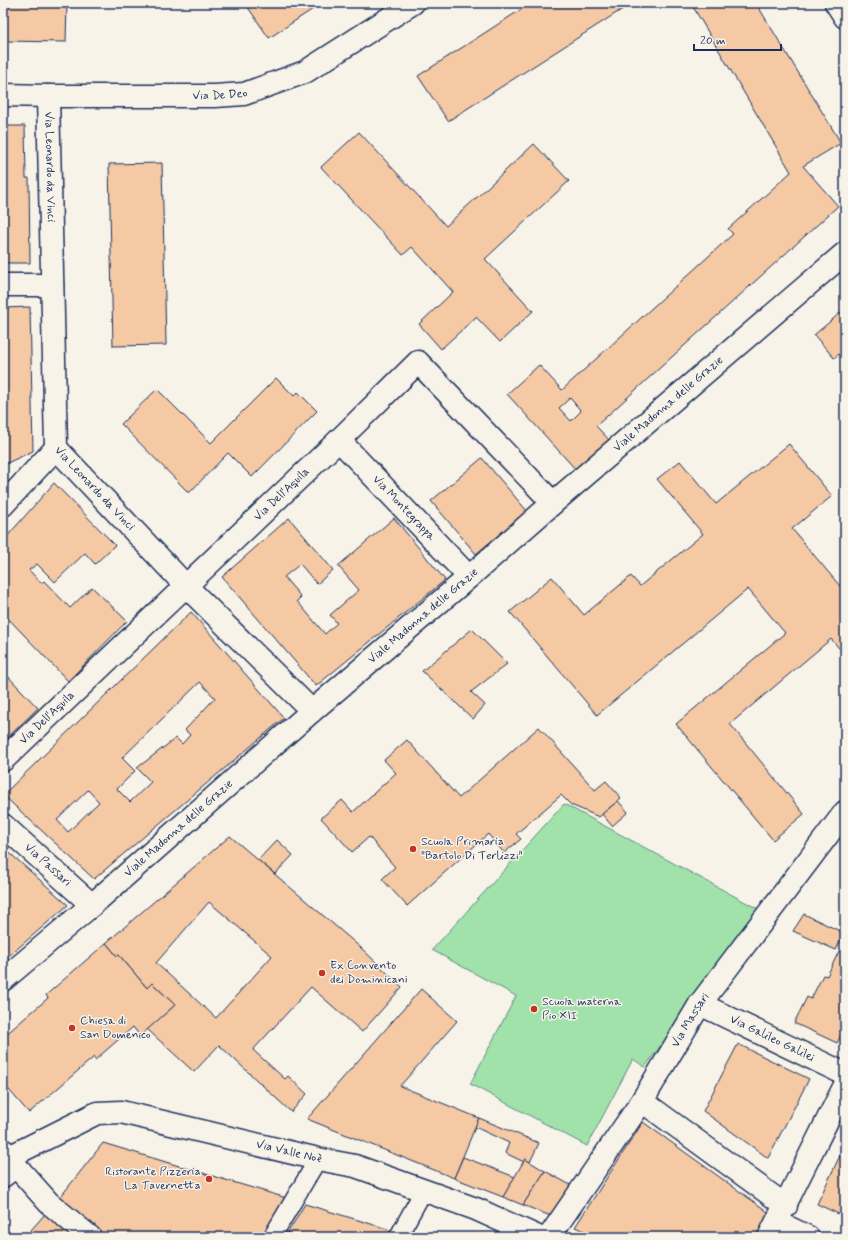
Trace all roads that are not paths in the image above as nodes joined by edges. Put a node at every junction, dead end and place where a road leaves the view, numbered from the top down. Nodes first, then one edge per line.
1 (413, 3) edge
2 (836, 3) edge
3 (845, 17) edge
4 (3, 95) edge
5 (48, 96) junction
6 (845, 253) edge
7 (52, 285) junction
8 (3, 286) edge
9 (339, 440) junction
10 (56, 448) junction
11 (12, 486) edge
12 (553, 503) junction
13 (3, 505) edge
14 (469, 577) junction
15 (186, 586) junction
16 (312, 711) junction
17 (3, 760) edge
18 (845, 812) edge
19 (3, 825) edge
20 (92, 905) junction
21 (3, 980) edge
22 (700, 1004) junction
23 (843, 1072) edge
24 (642, 1101) junction
25 (318, 1159) junction
26 (8, 1162) edge
27 (424, 1190) junction
28 (777, 1222) edge
29 (90, 1237) edge
30 (272, 1237) edge
31 (398, 1237) edge
32 (538, 1237) edge
33 (549, 1237) edge
34 (808, 1237) edge

1 - 5 street, Via De Deo
2 - 3 street
4 - 5 street, Via De Deo
5 - 7 street, Via Leonardo da Vinci
6 - 12 street, Viale Madonna delle Grazie
7 - 8 street
7 - 10 street, Via Leonardo da Vinci
9 - 12 street, Via Dell'Aquila
9 - 14 street, Via Montegrappa
9 - 15 street, Via Dell'Aquila
10 - 11 street
10 - 15 street, Via Leonardo da Vinci
11 - 13 street
12 - 14 street, Viale Madonna delle Grazie
14 - 16 street, Viale Madonna delle Grazie
15 - 16 street, Via Leonardo da Vinci
15 - 17 street, Via Dell'Aquila
16 - 20 street, Viale Madonna delle Grazie
18 - 22 street, Via Massari
19 - 20 street, Via Passari
20 - 21 street, Viale Madonna delle Grazie
22 - 23 street, Via Galileo Galilei
22 - 24 street, Via Massari
23 - 28 street
24 - 28 street
24 - 33 street, Via Massari
25 - 26 street, Via Valle Noè
25 - 27 street, Via Valle Noè
25 - 30 lane
26 - 29 street
27 - 31 lane
27 - 32 street, Via Valle Noè
28 - 34 street

